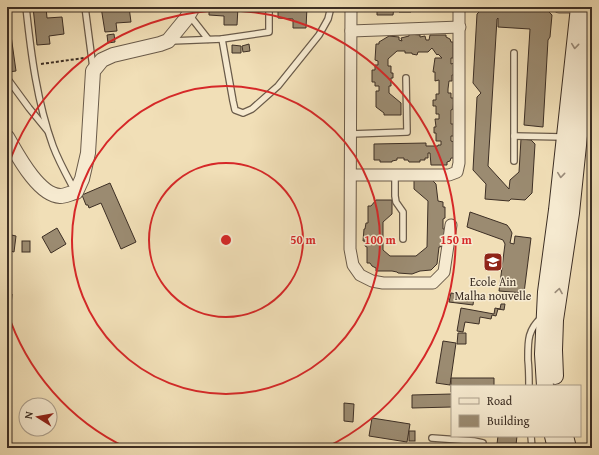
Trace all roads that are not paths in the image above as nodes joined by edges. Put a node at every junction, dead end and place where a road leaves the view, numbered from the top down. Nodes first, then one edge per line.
1 (26, 7) edge
2 (85, 7) edge
3 (269, 7) edge
4 (332, 7) edge
5 (351, 7) edge
6 (459, 7) edge
7 (559, 7) edge
8 (579, 7) edge
9 (592, 10) edge
10 (191, 11) edge
11 (460, 27) junction
12 (351, 31) junction
13 (208, 39) junction
14 (222, 39) junction
15 (168, 41) junction
16 (514, 53) dead end
17 (93, 71) junction
18 (7, 78) edge
19 (406, 78) dead end
20 (48, 131) junction
21 (351, 134) junction
22 (514, 136) junction
23 (7, 137) edge
24 (565, 137) junction
25 (514, 161) dead end
26 (351, 175) junction
27 (395, 175) junction
28 (76, 192) junction
29 (451, 226) dead end
30 (403, 238) dead end
31 (545, 314) junction
32 (529, 385) edge
33 (545, 385) edge
34 (556, 385) edge
35 (592, 418) edge
36 (592, 428) edge
37 (531, 437) edge
38 (553, 437) edge
39 (565, 437) edge
40 (432, 438) dead end
41 (483, 448) edge
42 (532, 448) edge
43 (556, 448) edge
44 (568, 448) edge

1 - 20 lane
2 - 17 lane
3 - 14 lane
4 - 14 lane
5 - 12 street
6 - 11 street
7 - 8 street
8 -> 24 main road
34 -> 9 main road
10 - 13 lane
10 - 15 street
11 - 12 street
11 - 27 street
12 - 21 street
13 - 14 lane
13 - 15 lane
15 - 17 street
16 - 22 lane
17 - 28 street
18 - 20 lane
19 - 21 lane
20 - 28 lane
21 - 26 street
22 - 24 lane
22 - 25 lane
23 - 28 street
24 -> 31 main road
26 - 27 street
26 - 29 street
27 - 30 lane
31 - 32 lane
31 - 33 main road
35 - 36 lane
37 - 42 lane
38 - 43 main road
39 - 44 main road
40 - 41 lane

